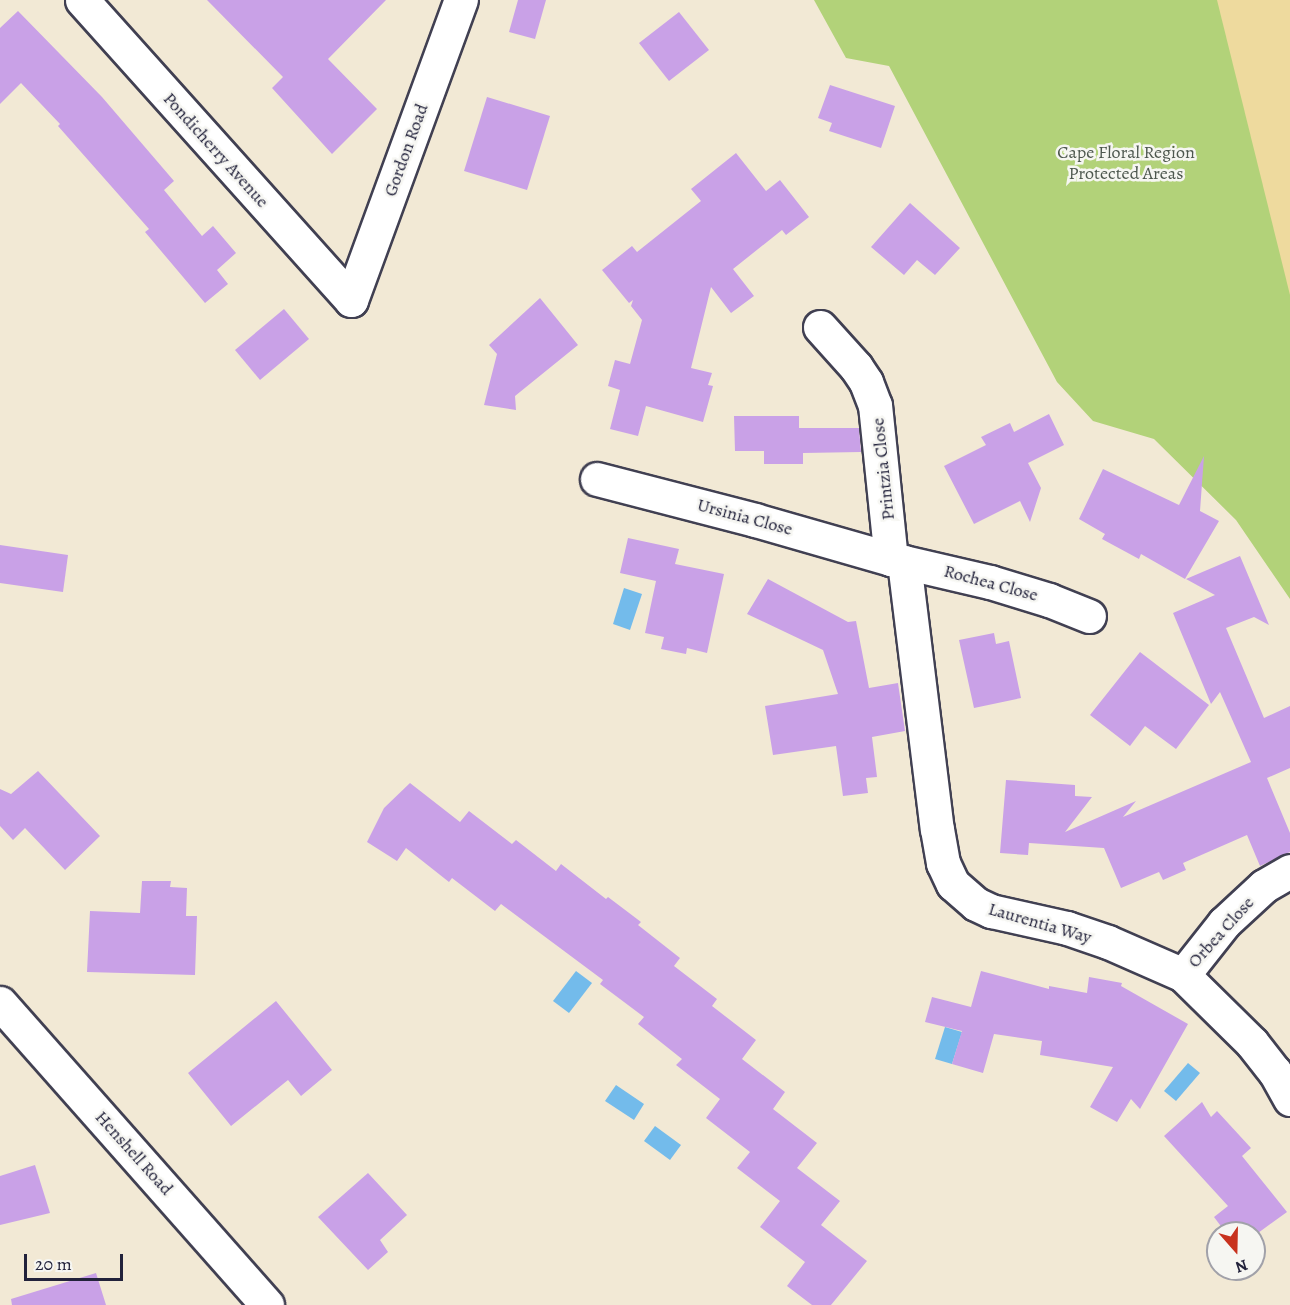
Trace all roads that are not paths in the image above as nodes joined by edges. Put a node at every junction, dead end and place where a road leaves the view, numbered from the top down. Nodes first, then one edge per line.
1 (82, 0) edge
2 (460, 0) edge
3 (351, 300) joint
4 (820, 327) dead end
5 (597, 479) dead end
6 (898, 560) junction
7 (1089, 616) dead end
8 (1290, 871) edge
9 (1183, 975) junction
10 (0, 1003) edge
11 (1290, 1098) edge
12 (267, 1305) edge

1 - 3 street, Pondicherry Avenue
2 - 3 street, Gordon Road
4 - 6 street, Printzia Close
5 - 6 street, Ursinia Close
6 - 7 street, Rochea Close
6 - 9 street, Laurentia Way
8 - 9 street, Orbea Close
9 - 11 street, Laurentia Way
10 - 12 street, Henshell Road

